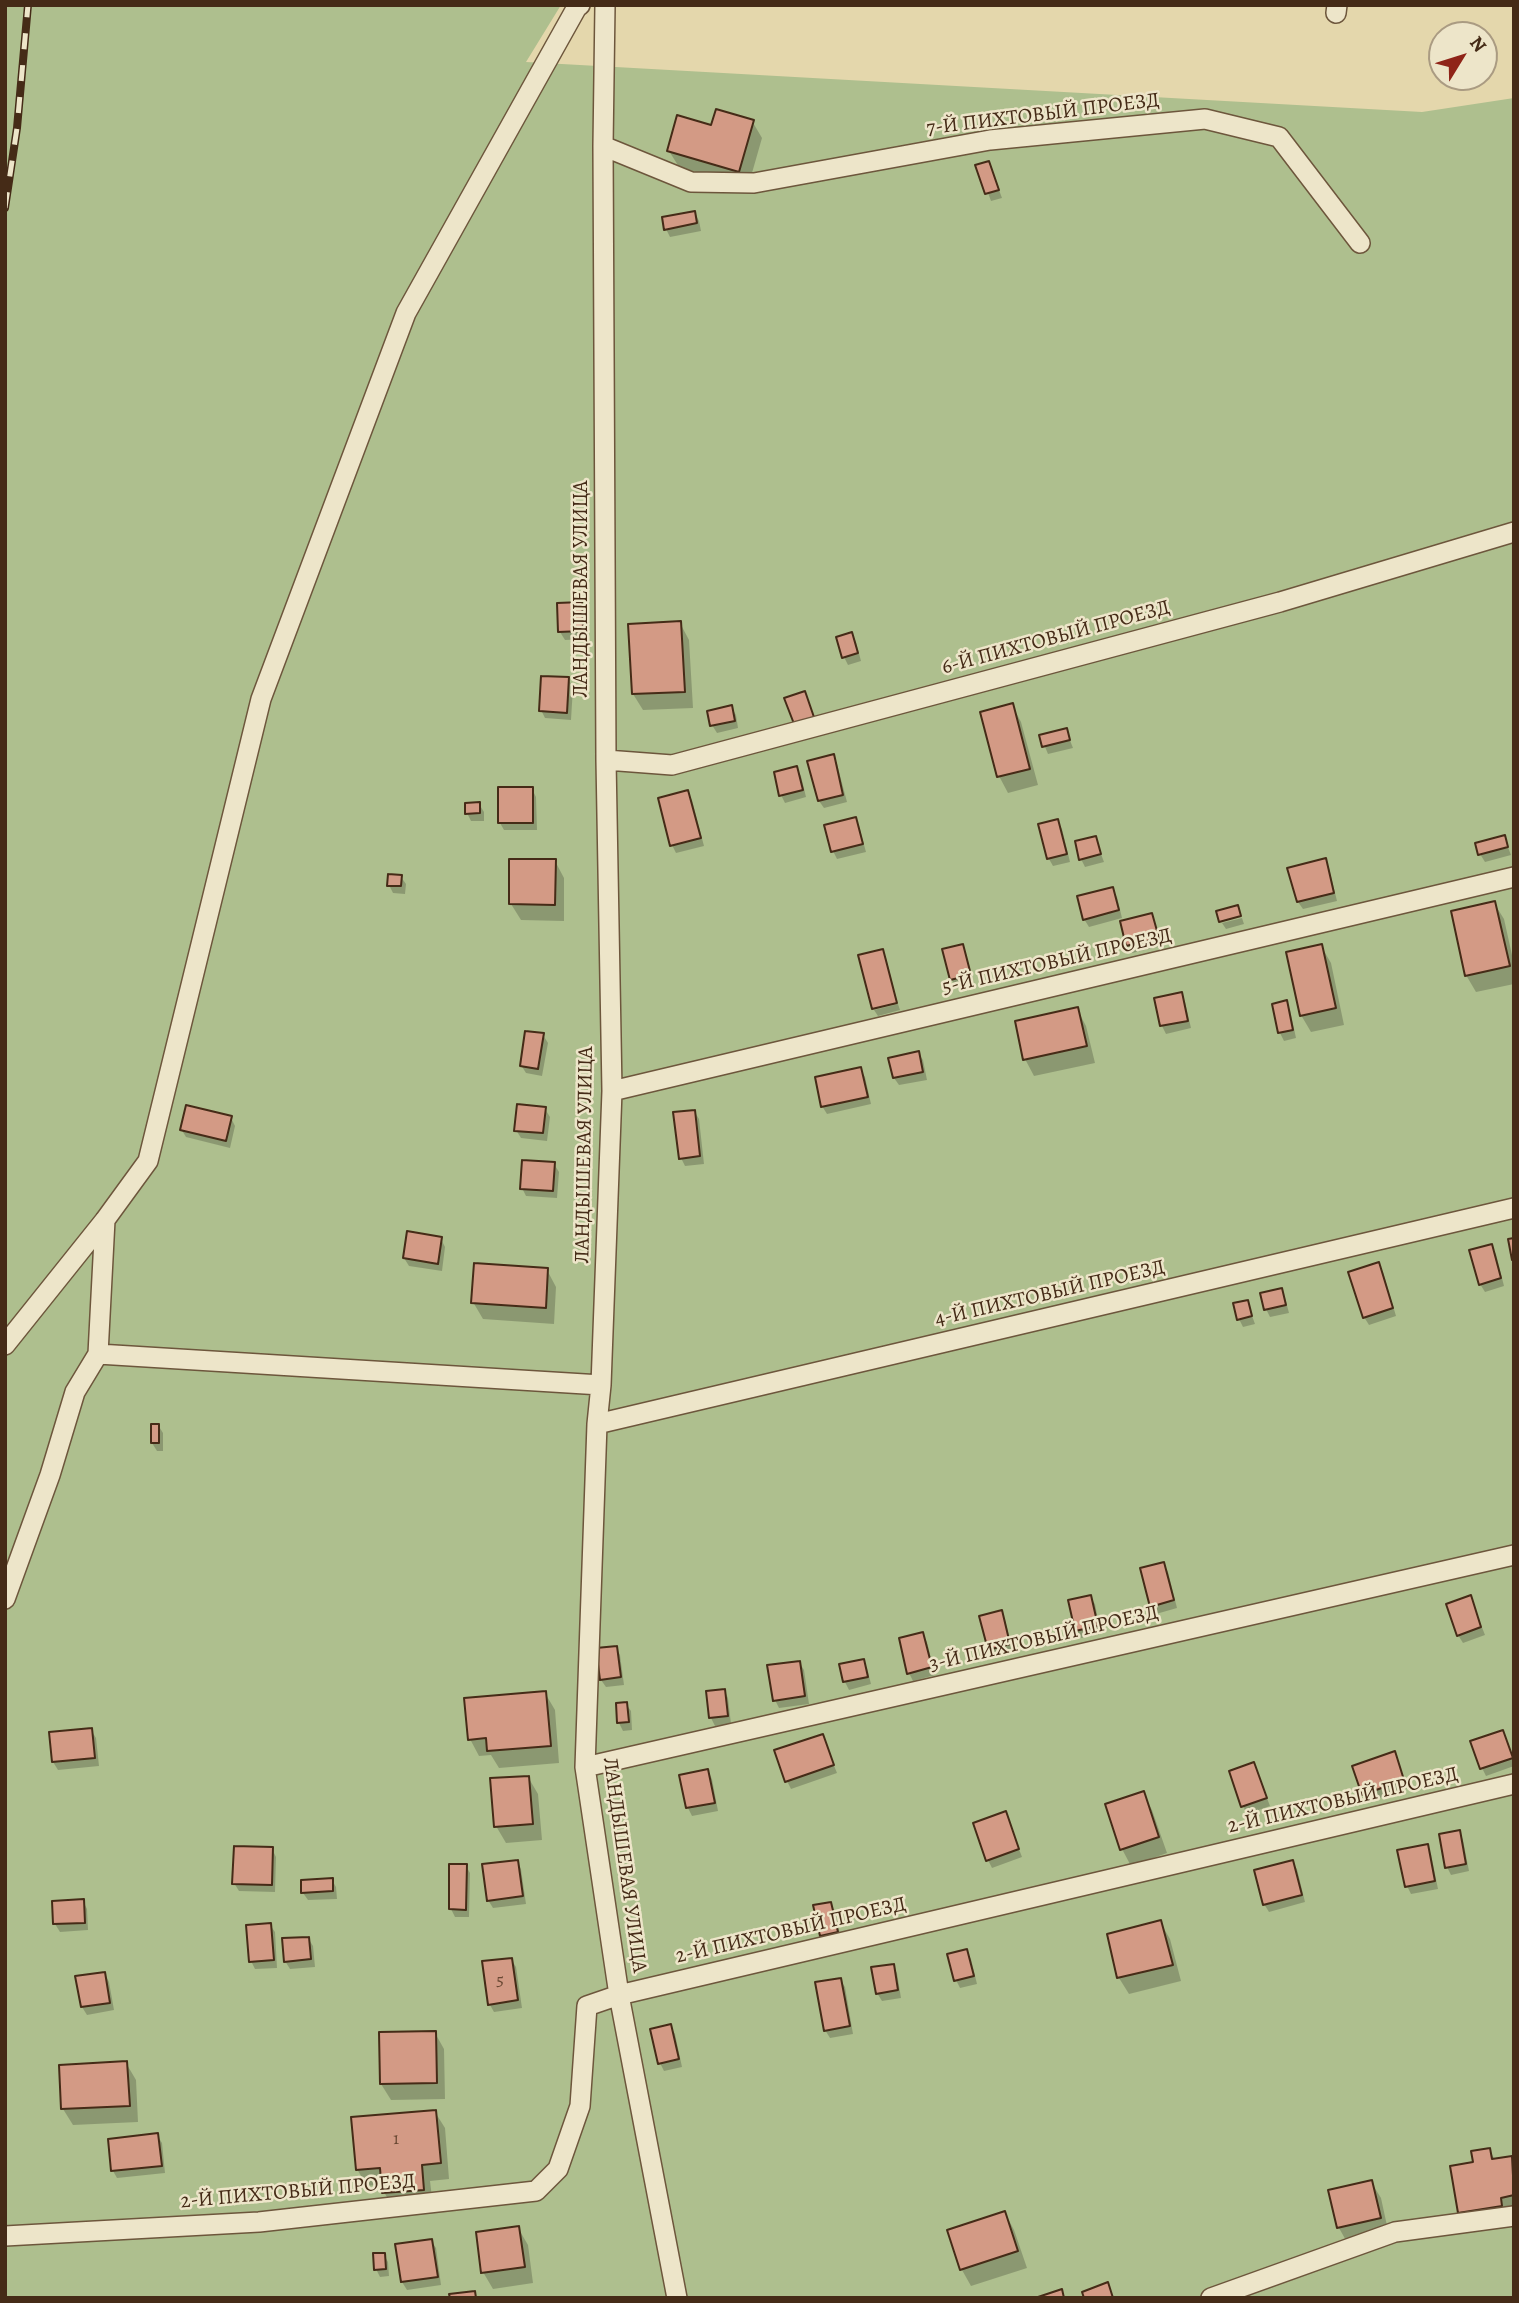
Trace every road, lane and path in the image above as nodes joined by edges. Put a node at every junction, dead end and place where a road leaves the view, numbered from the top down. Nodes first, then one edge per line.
1 (580, 5) edge
2 (605, 5) edge
3 (603, 146) junction
4 (1360, 243) dead end
5 (1514, 532) edge
6 (606, 760) junction
7 (1514, 877) edge
8 (612, 1091) junction
9 (1514, 1208) edge
10 (106, 1220) junction
11 (5, 1345) edge
12 (98, 1354) junction
13 (601, 1385) junction
14 (597, 1424) junction
15 (1514, 1555) edge
16 (5, 1599) edge
17 (584, 1767) junction
18 (1514, 1784) edge
19 (619, 1995) junction
20 (1514, 2216) edge
21 (5, 2236) edge
22 (677, 2298) edge
23 (1211, 2298) edge

1 - 10 lane
2 - 3 lane, ЛАНДЫШЕВАЯ УЛИЦА
3 - 4 lane, 7-Й ПИХТОВЫЙ ПРОЕЗД
3 - 6 lane, ЛАНДЫШЕВАЯ УЛИЦА
5 - 6 lane, 6-Й ПИХТОВЫЙ ПРОЕЗД
6 - 8 lane, ЛАНДЫШЕВАЯ УЛИЦА
7 - 8 lane, 5-Й ПИХТОВЫЙ ПРОЕЗД
8 - 13 lane, ЛАНДЫШЕВАЯ УЛИЦА
9 - 14 lane, 4-Й ПИХТОВЫЙ ПРОЕЗД
10 - 11 lane
10 - 12 lane
12 - 13 lane
12 - 16 lane
13 - 14 lane, ЛАНДЫШЕВАЯ УЛИЦА
14 - 17 lane, ЛАНДЫШЕВАЯ УЛИЦА
15 - 17 lane, 3-Й ПИХТОВЫЙ ПРОЕЗД
17 - 19 lane, ЛАНДЫШЕВАЯ УЛИЦА
18 - 19 lane, 2-Й ПИХТОВЫЙ ПРОЕЗД
19 - 21 lane, 2-Й ПИХТОВЫЙ ПРОЕЗД
19 - 22 lane, ЛАНДЫШЕВАЯ УЛИЦА
20 - 23 lane

